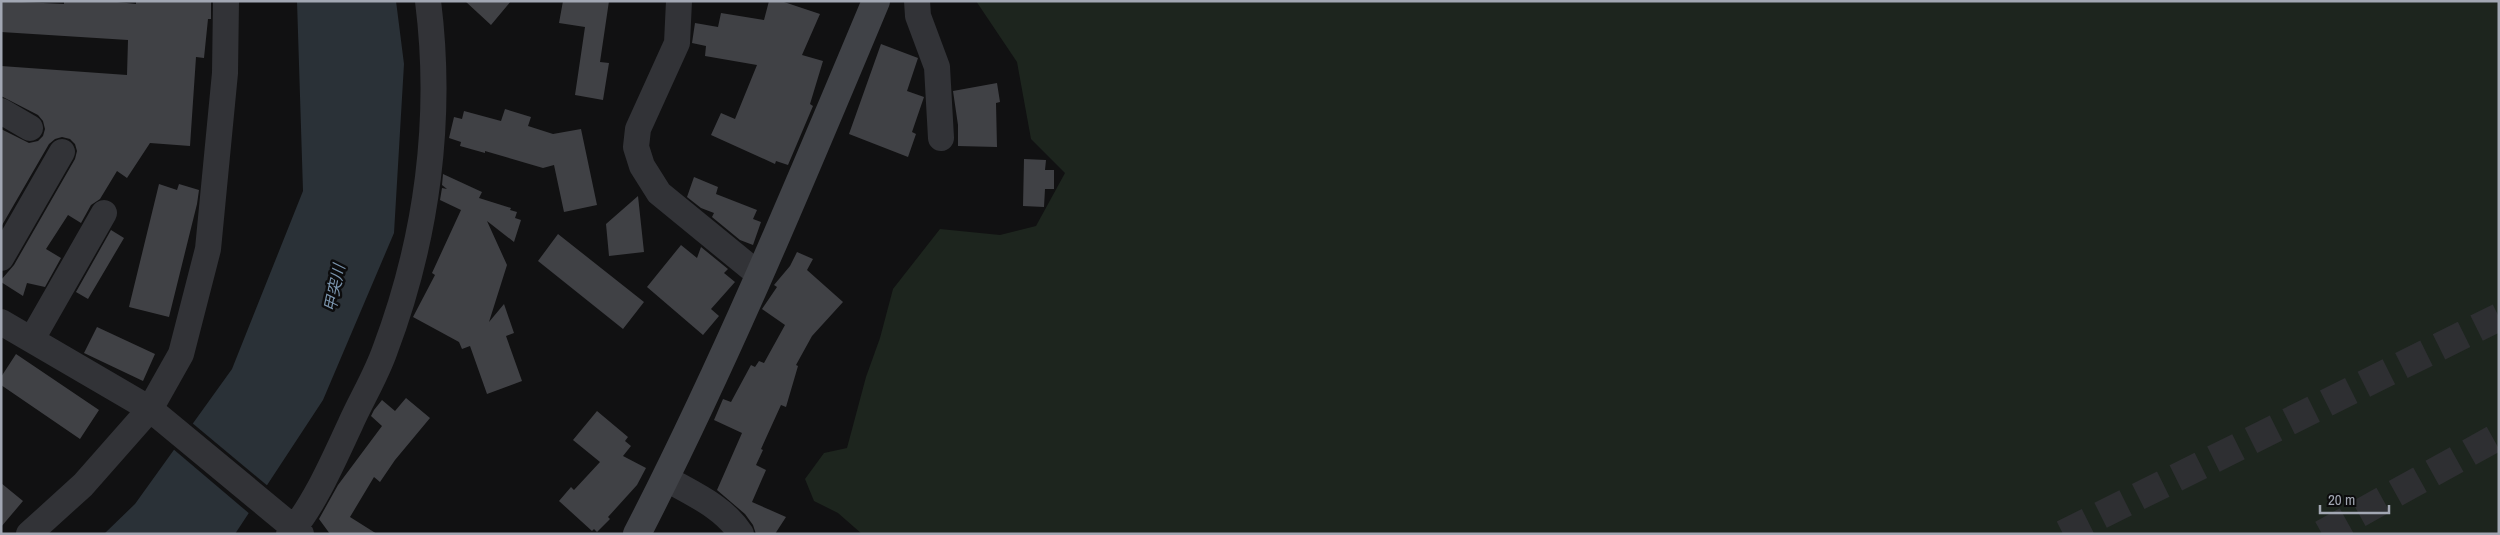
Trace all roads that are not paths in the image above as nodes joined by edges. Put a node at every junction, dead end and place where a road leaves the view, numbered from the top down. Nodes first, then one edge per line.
1 (226, 1) edge
2 (428, 1) edge
3 (679, 1) edge
4 (876, 1) edge
5 (917, 1) edge
6 (1, 111) edge
7 (30, 128) dead end
8 (942, 138) dead end
9 (62, 152) dead end
10 (104, 213) dead end
11 (1, 258) edge
12 (758, 274) junction
13 (1, 322) edge
14 (32, 339) junction
15 (150, 409) junction
16 (665, 478) junction
17 (295, 532) edge
18 (29, 534) edge
19 (637, 534) edge
20 (741, 534) edge

1 - 15 street
2 - 17 street
3 - 12 street
4 - 12 street
5 - 8 street
6 - 7 street
9 - 11 street
10 - 14 street
12 - 16 street
13 - 14 street
14 - 15 street
15 - 17 street
15 - 18 street
16 - 19 street
16 - 20 street

